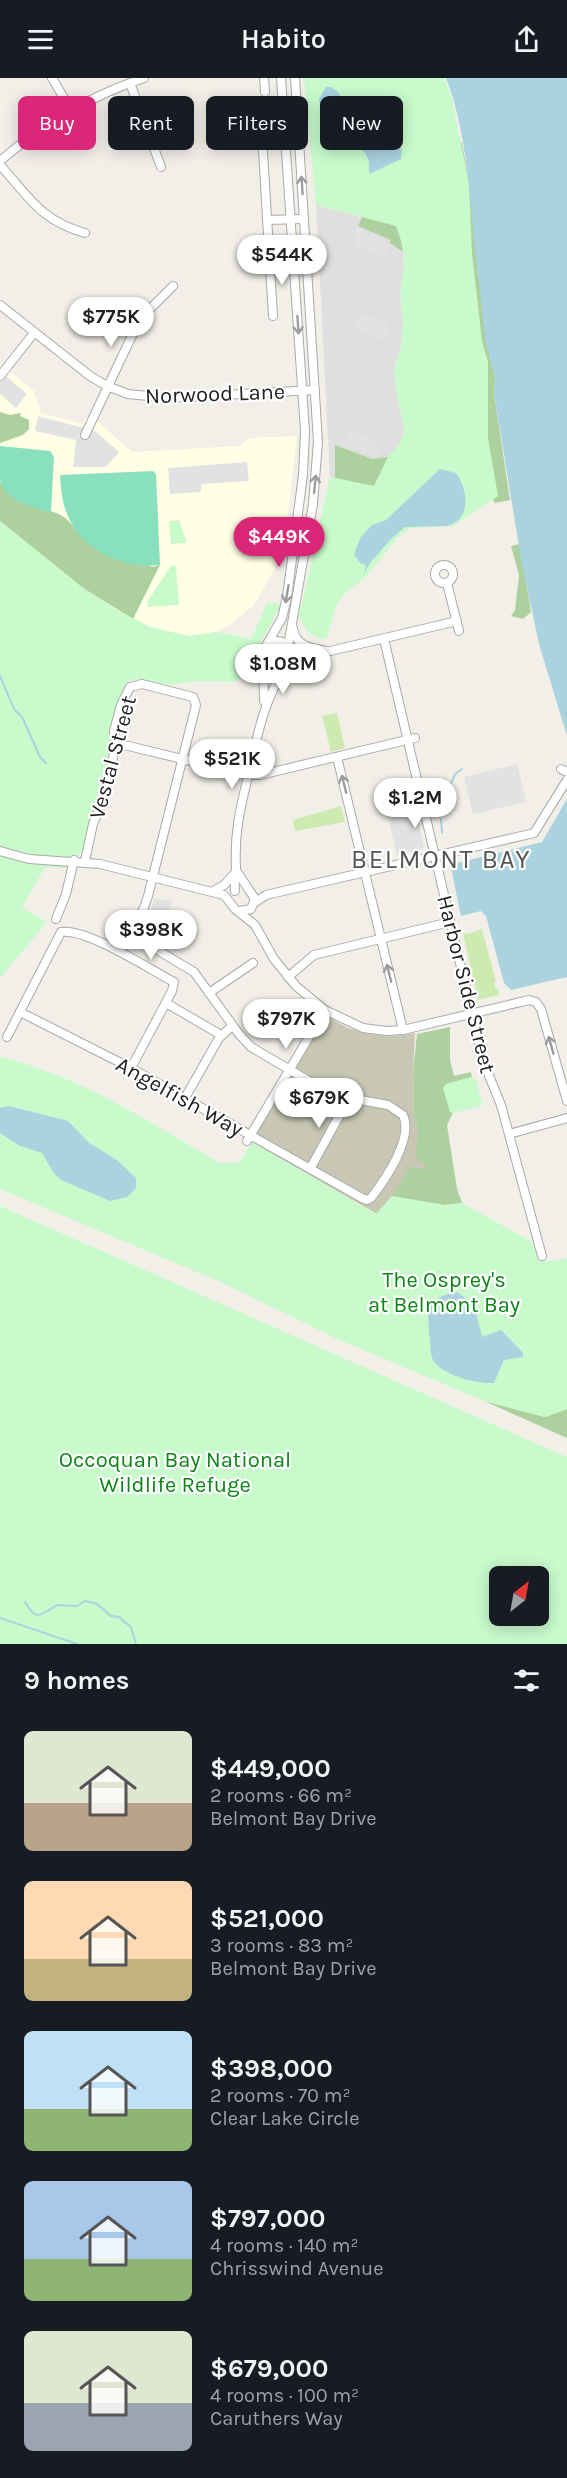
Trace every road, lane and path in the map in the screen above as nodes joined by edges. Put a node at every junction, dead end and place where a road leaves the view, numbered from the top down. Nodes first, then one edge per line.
1 (52, 78) edge
2 (144, 78) edge
3 (264, 78) edge
4 (281, 78) edge
5 (295, 78) edge
6 (129, 83) junction
7 (265, 92) dead end
8 (63, 96) edge
9 (96, 98) edge
10 (18, 147) edge
11 (263, 150) edge
12 (0, 163) edge
13 (161, 167) dead end
14 (291, 219) junction
15 (304, 219) junction
16 (267, 220) junction
17 (85, 233) dead end
18 (173, 286) dead end
19 (0, 305) edge
20 (273, 316) dead end
21 (34, 333) junction
22 (0, 376) edge
23 (107, 386) junction
24 (303, 390) junction
25 (315, 390) junction
26 (85, 435) dead end
27 (447, 583) dead end
28 (293, 620) junction
29 (457, 621) junction
30 (459, 631) dead end
31 (384, 639) junction
32 (266, 646) junction
33 (289, 647) junction
34 (328, 652) junction
35 (263, 663) junction
36 (288, 667) junction
37 (263, 712) junction
38 (411, 739) junction
39 (116, 743) junction
40 (337, 757) junction
41 (182, 759) junction
42 (248, 776) junction
43 (567, 780) edge
44 (0, 851) edge
45 (435, 856) junction
46 (74, 860) junction
47 (85, 861) junction
48 (236, 870) junction
49 (365, 872) junction
50 (153, 876) junction
51 (211, 890) junction
52 (250, 890) junction
53 (234, 892) junction
54 (266, 895) junction
55 (231, 903) junction
56 (253, 905) junction
57 (240, 911) junction
58 (56, 919) dead end
59 (450, 922) junction
60 (255, 925) junction
61 (129, 933) junction
62 (381, 939) junction
63 (118, 951) junction
64 (253, 963) dead end
65 (288, 977) junction
66 (209, 993) junction
67 (166, 1003) junction
68 (325, 1010) junction
69 (20, 1012) junction
70 (471, 1012) junction
71 (232, 1026) junction
72 (403, 1030) junction
73 (221, 1035) junction
74 (7, 1037) dead end
75 (131, 1068) junction
76 (289, 1070) junction
77 (185, 1098) junction
78 (349, 1098) junction
79 (567, 1101) edge
80 (567, 1118) edge
81 (509, 1134) junction
82 (249, 1138) junction
83 (310, 1169) junction
84 (542, 1256) dead end

1 - 8 street
2 - 6 street
3 - 7 street
4 - 14 street
15 -> 5 street
6 - 9 street
6 - 13 street
10 - 12 street
11 - 16 street
12 - 17 street
14 - 15 street
14 - 16 street
14 -> 24 street
15 - 25 street
16 - 20 street
18 - 23 street
19 - 21 street, Norwood Lane
21 - 22 street
21 - 23 street, Norwood Lane
23 - 24 street, Norwood Lane
23 - 26 street
24 - 25 street, Norwood Lane
24 -> 32 street
28 -> 25 street
27 - 29 street
28 - 33 street
28 - 34 street
29 - 30 street
29 - 31 street
31 - 34 street
31 - 38 street, Harbor Side Street
32 - 33 street
32 - 35 street
33 - 34 street
33 - 36 street
34 - 36 street
35 - 36 street
35 - 37 street
36 - 37 street
37 - 42 street
38 - 40 street
38 - 45 street, Harbor Side Street
39 - 41 street
39 - 41 street, Vestal Street
39 - 47 street, Vestal Street
40 - 42 street
49 -> 40 street
41 - 42 street
41 - 50 street, Vestal Street
42 - 48 street
43 - 45 street
44 - 46 street
45 - 49 street
45 - 59 street, Harbor Side Street
46 - 47 street
46 - 58 street
47 - 50 street
48 - 51 street
48 - 52 street
48 - 53 street
49 - 54 street
49 - 62 street
50 - 51 street
50 - 61 street, Vestal Street
51 - 53 street
51 - 55 street
52 - 53 street
52 - 54 street
52 - 56 street
53 - 55 street
54 - 56 street
55 - 57 street
56 - 57 street
56 - 60 street
57 - 60 street
59 - 62 street
59 - 70 street, Harbor Side Street
60 - 65 street
61 - 63 street, Vestal Street
61 - 66 street
62 - 65 street
72 -> 62 street
63 - 67 street
63 - 69 street
64 - 66 street
65 - 68 street
66 - 71 street
67 - 73 street
67 - 75 street
68 - 72 street
68 - 76 street
69 - 74 street
69 - 75 street, Angelfish Way
70 - 72 street
79 -> 70 street
70 - 81 street, Harbor Side Street
71 - 73 street
71 - 76 street
73 - 77 street
75 - 77 street, Angelfish Way
76 - 78 street
76 - 82 street
77 - 82 street, Angelfish Way
78 - 83 street
78 - 83 street, Angelfish Way
80 - 81 street
81 - 84 street, Harbor Side Street
82 - 83 street, Angelfish Way

